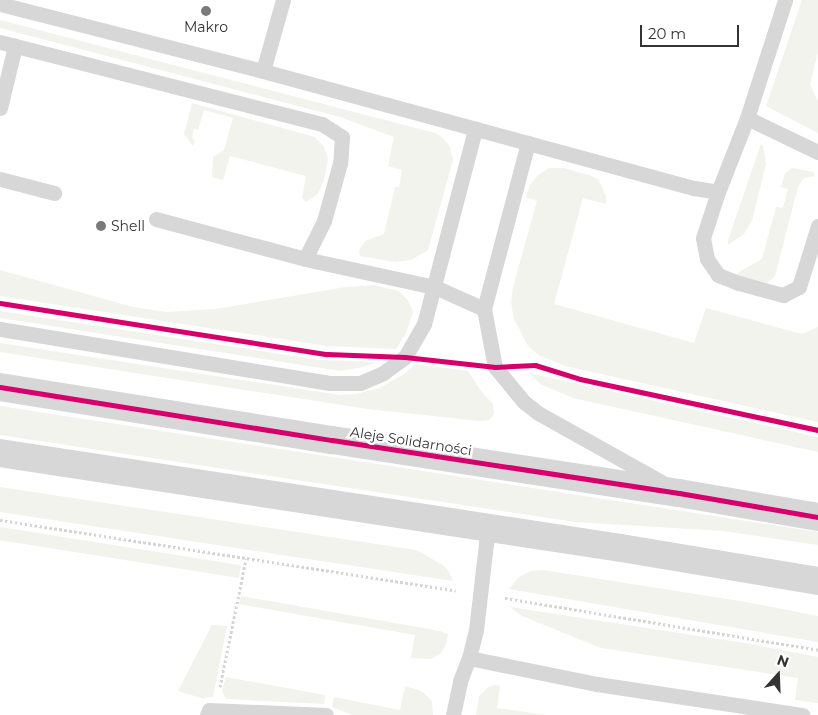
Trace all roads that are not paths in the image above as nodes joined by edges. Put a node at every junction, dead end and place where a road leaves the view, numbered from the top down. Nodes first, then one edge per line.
1 (283, 0) edge
2 (785, 0) edge
3 (0, 4) edge
4 (7, 44) edge
5 (263, 71) junction
6 (0, 108) edge
7 (747, 118) junction
8 (475, 130) junction
9 (528, 143) junction
10 (818, 152) edge
11 (0, 179) edge
12 (718, 192) junction
13 (54, 193) dead end
14 (156, 219) dead end
15 (818, 226) edge
16 (305, 259) junction
17 (435, 287) junction
18 (484, 309) junction
19 (0, 329) edge
20 (0, 387) edge
21 (0, 454) edge
22 (679, 493) junction
23 (818, 517) edge
24 (488, 527) junction
25 (818, 582) edge
26 (469, 658) junction
27 (211, 712) edge
28 (326, 715) edge
29 (452, 715) edge
30 (803, 715) edge

1 - 5 lane
2 - 7 lane
3 - 5 lane
4 - 6 lane
4 - 16 lane
5 - 8 lane
7 - 10 lane
7 - 12 lane
8 - 9 lane
8 - 17 lane
9 - 12 lane
9 - 18 lane
11 - 13 lane
12 - 15 lane
14 - 16 lane
16 - 17 lane
17 - 18 lane
17 - 19 lane
18 - 22 lane
20 - 22 street, Aleje Solidarności
21 - 24 street
22 - 23 street, Aleje Solidarności
24 - 25 street
24 - 26 lane
26 - 29 lane
26 - 30 lane
27 - 28 lane

